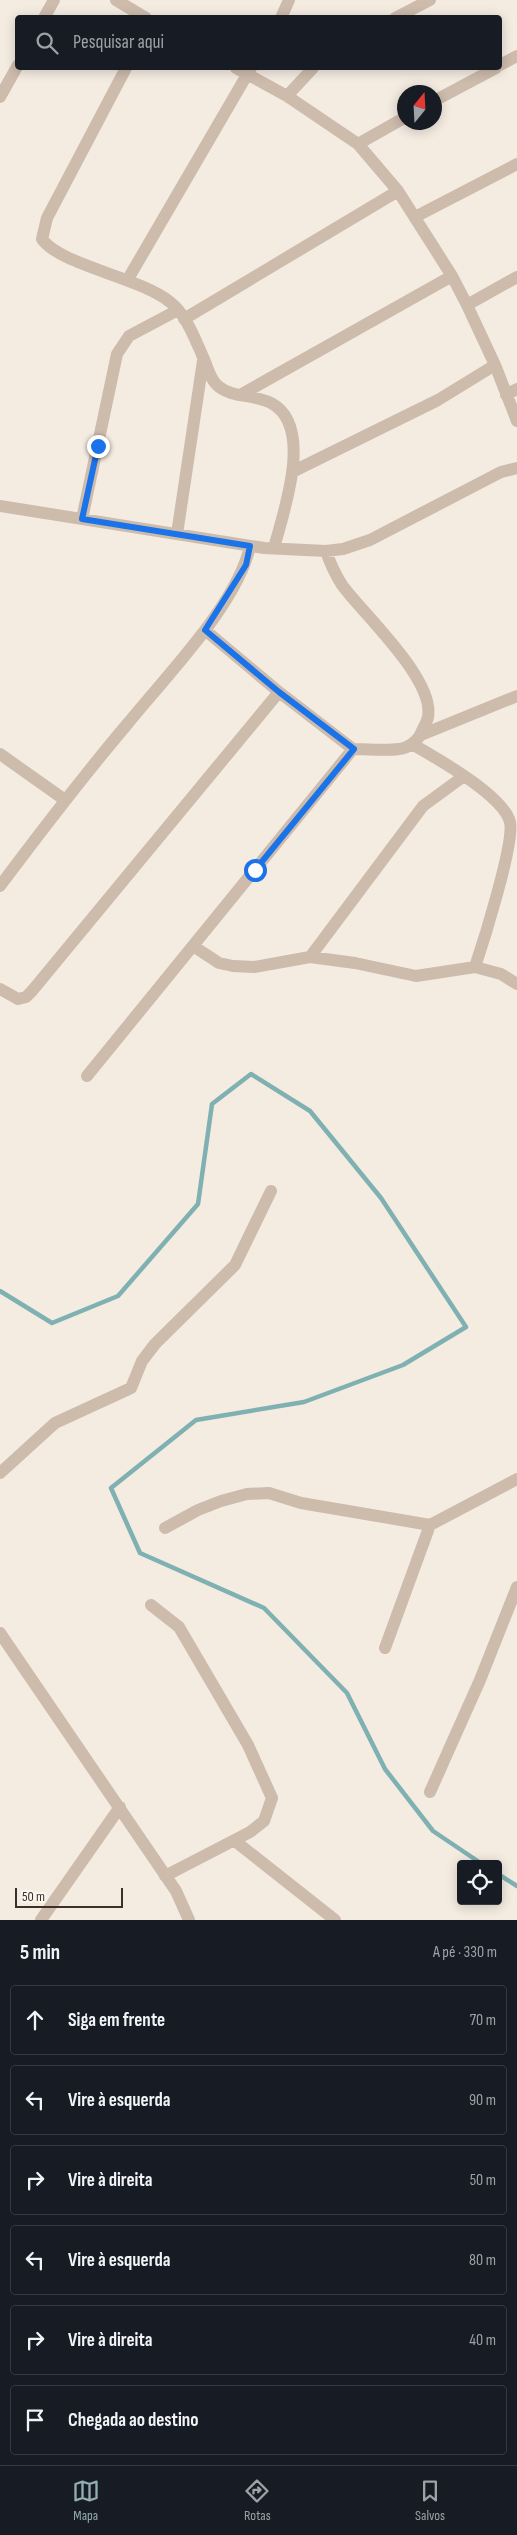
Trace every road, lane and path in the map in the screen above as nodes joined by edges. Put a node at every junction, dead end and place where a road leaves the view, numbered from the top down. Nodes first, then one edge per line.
1 (54, 0) edge
2 (116, 0) edge
3 (290, 0) edge
4 (430, 0) edge
5 (46, 15) edge
6 (141, 15) edge
7 (282, 15) edge
8 (401, 15) edge
9 (517, 56) edge
10 (502, 64) edge
11 (15, 70) edge
12 (125, 70) edge
13 (244, 70) edge
14 (311, 70) edge
15 (492, 70) edge
16 (288, 96) junction
17 (0, 97) edge
18 (442, 97) edge
19 (397, 122) edge
20 (358, 144) junction
21 (517, 164) edge
22 (398, 191) junction
23 (415, 217) junction
24 (452, 276) junction
25 (517, 277) edge
26 (128, 279) junction
27 (467, 305) junction
28 (181, 314) junction
29 (203, 358) junction
30 (496, 365) junction
31 (511, 392) edge
32 (242, 394) junction
33 (517, 421) edge
34 (517, 468) edge
35 (294, 471) junction
36 (0, 506) edge
37 (82, 519) junction
38 (177, 534) junction
39 (250, 546) junction
40 (274, 548) junction
41 (326, 551) junction
42 (205, 630) junction
43 (279, 692) junction
44 (517, 696) edge
45 (417, 739) junction
46 (354, 749) junction
47 (0, 754) edge
48 (464, 776) junction
49 (65, 800) junction
50 (0, 886) edge
51 (194, 946) junction
52 (310, 957) junction
53 (475, 967) junction
54 (517, 984) edge
55 (0, 989) edge
56 (87, 1076) dead end
57 (271, 1191) dead end
58 (0, 1473) edge
59 (517, 1478) edge
60 (430, 1525) junction
61 (164, 1528) dead end
62 (517, 1587) edge
63 (151, 1605) dead end
64 (0, 1633) edge
65 (385, 1648) dead end
66 (430, 1792) dead end
67 (120, 1807) junction
68 (235, 1841) junction
69 (165, 1876) junction
70 (43, 1919) edge
71 (189, 1920) edge
72 (335, 1920) edge

1 - 5 street
2 - 6 street
3 - 7 street
4 - 8 street
9 - 10 street
11 - 17 street
12 - 26 street
13 - 16 street
13 - 26 street
14 - 16 street
15 - 18 street
16 - 20 street
19 - 20 street
20 - 22 street
21 - 23 street
22 - 23 street
22 - 28 street
23 - 24 street
24 - 27 street
24 - 32 street
25 - 27 street
26 - 28 street
27 - 30 street
28 - 29 street
28 - 37 street
29 - 32 street
29 - 38 street
30 - 31 street
30 - 35 street
31 - 33 street
32 - 35 street
34 - 41 street
35 - 40 street
36 - 37 street
37 - 38 street
38 - 39 street
39 - 40 street
39 - 42 street
40 - 41 street
41 - 45 street
42 - 43 street
42 - 49 street
43 - 46 street
43 - 55 street
44 - 45 street
45 - 46 street
45 - 48 street
46 - 51 street
47 - 49 street
48 - 52 street
48 - 53 street
49 - 50 street
51 - 52 street
51 - 56 street
52 - 53 street
53 - 54 street
57 - 58 street
59 - 60 street
60 - 61 street
60 - 65 street
62 - 66 street
63 - 68 street
64 - 67 street
67 - 69 street
67 - 70 street
68 - 69 street
68 - 72 street
69 - 71 street

